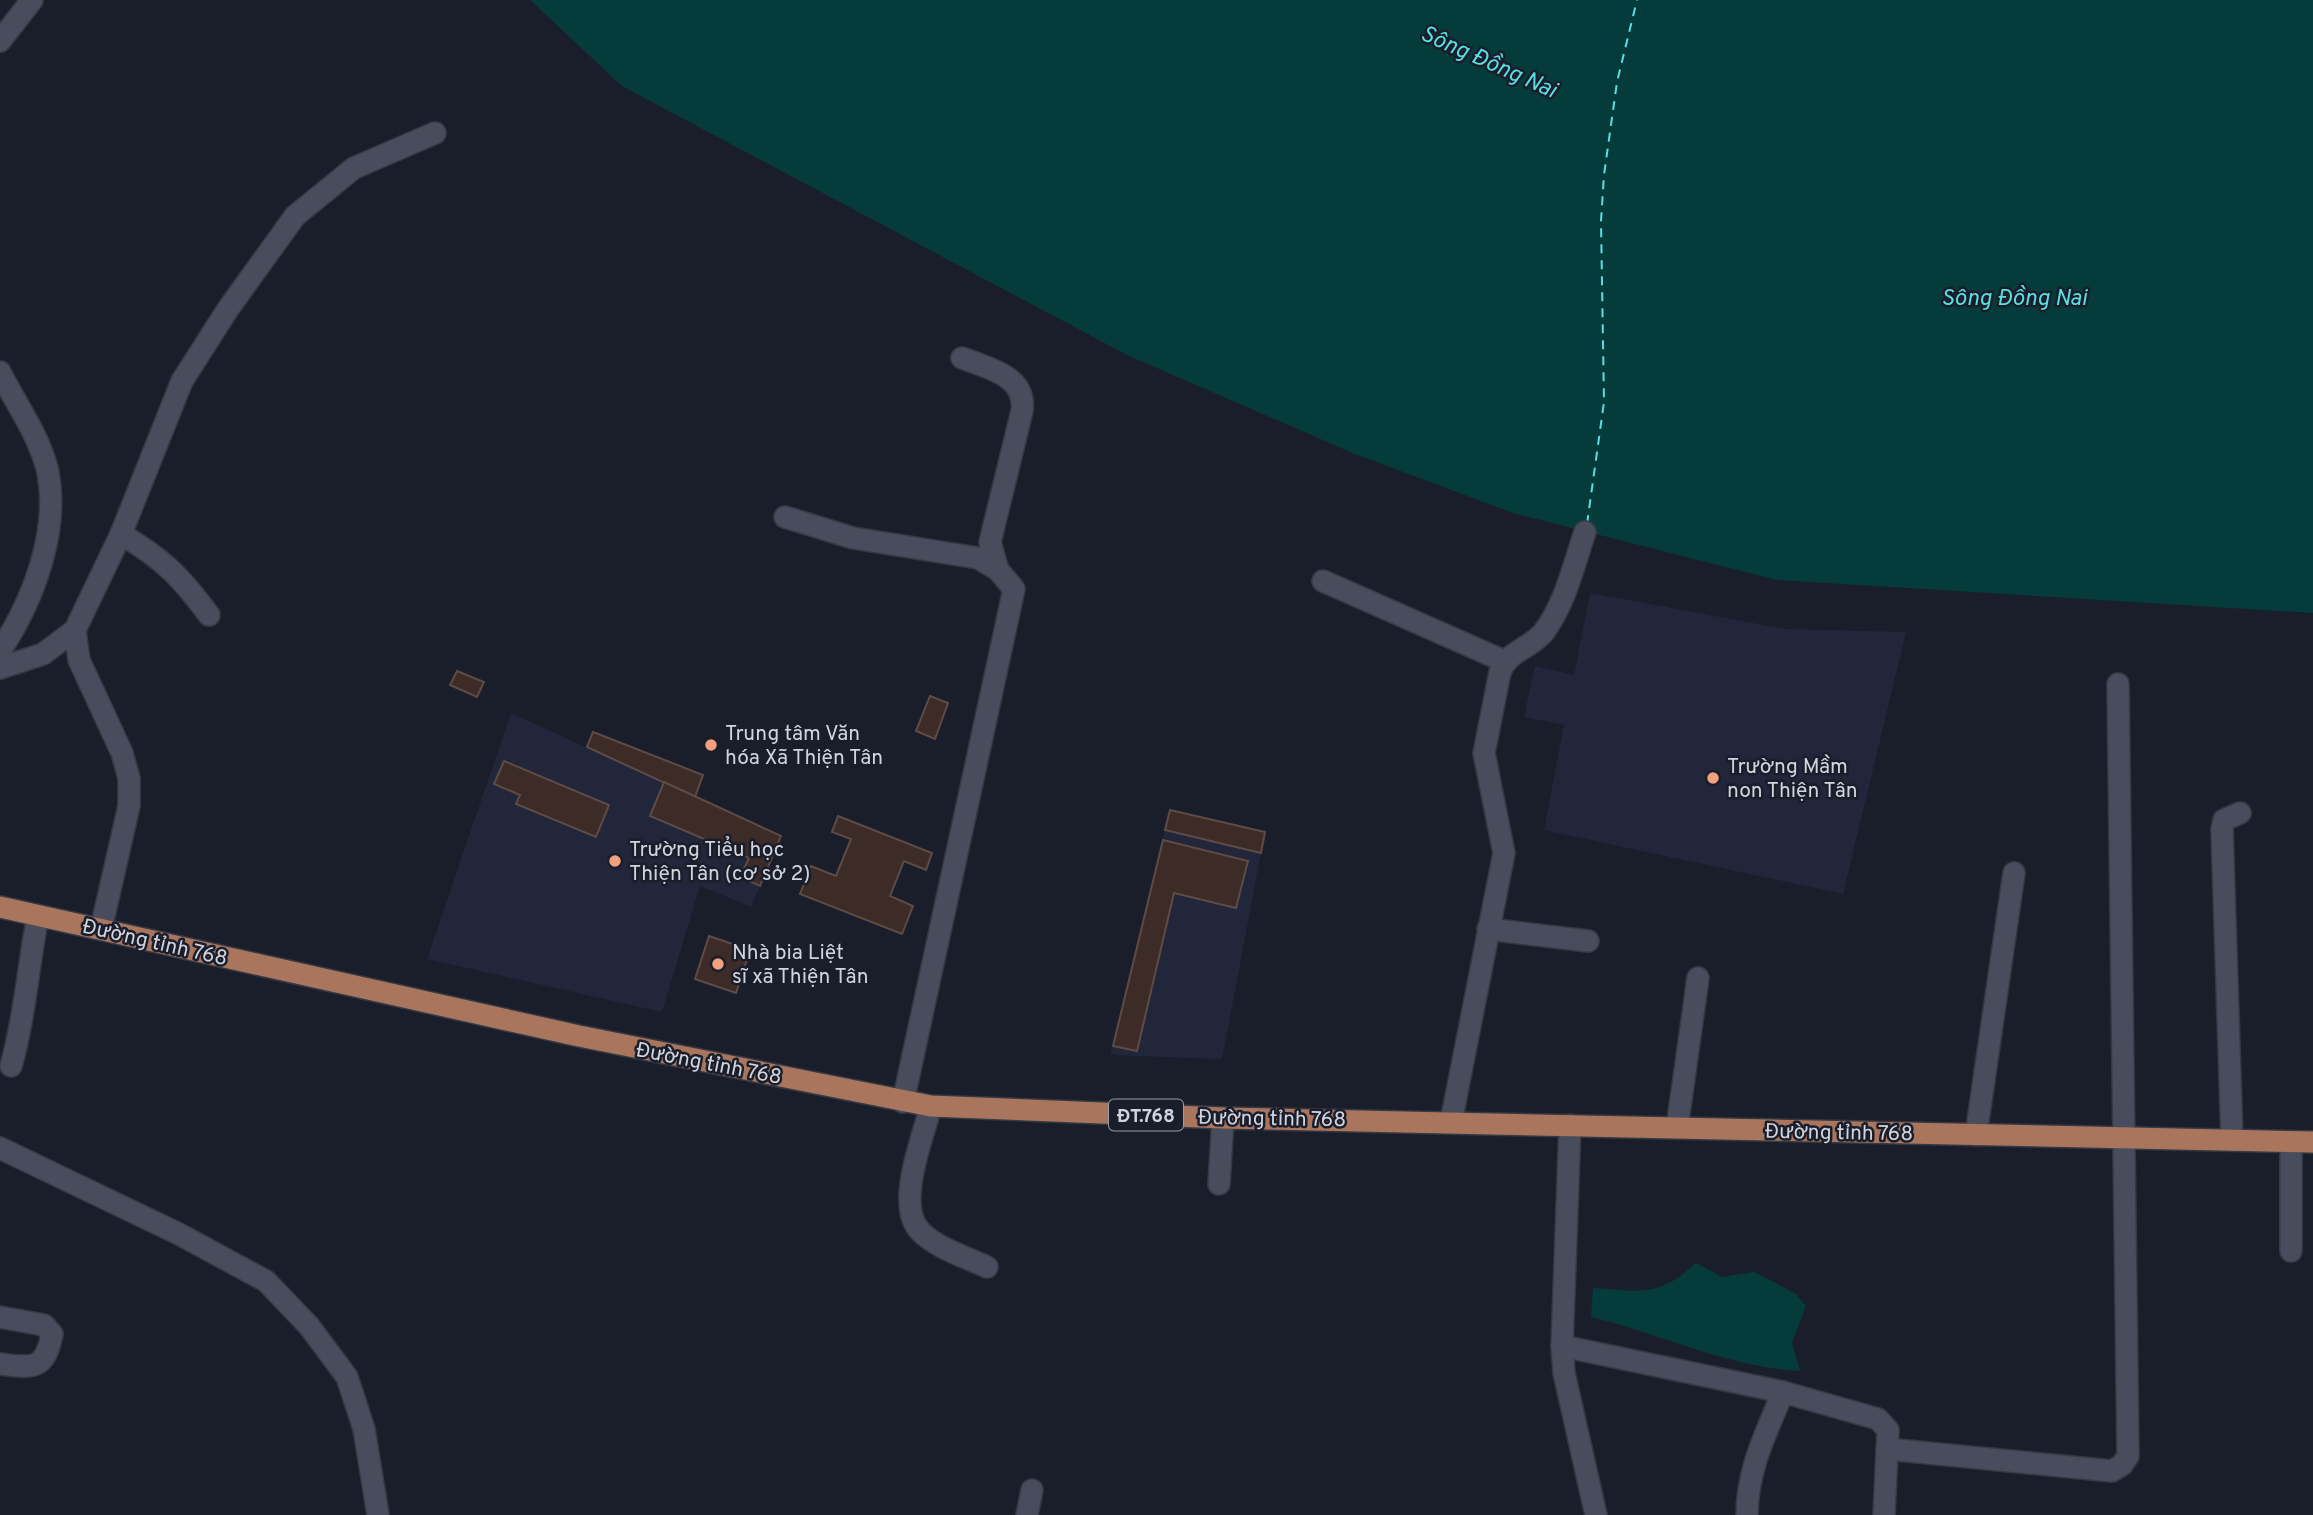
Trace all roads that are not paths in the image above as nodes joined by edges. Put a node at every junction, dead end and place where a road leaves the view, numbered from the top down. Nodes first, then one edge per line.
1 (32, 0) edge
2 (0, 41) edge
3 (435, 133) dead end
4 (962, 358) dead end
5 (0, 372) edge
6 (785, 517) dead end
7 (1585, 531) dead end
8 (121, 534) junction
9 (998, 570) junction
10 (1323, 581) dead end
11 (209, 615) dead end
12 (75, 630) junction
13 (0, 650) edge
14 (1504, 662) junction
15 (0, 668) edge
16 (2118, 684) dead end
17 (2240, 813) dead end
18 (2014, 873) dead end
19 (0, 907) edge
20 (38, 916) junction
21 (101, 929) junction
22 (1488, 929) junction
23 (1588, 941) dead end
24 (1698, 978) dead end
25 (11, 1066) dead end
26 (903, 1102) junction
27 (931, 1106) junction
28 (1223, 1118) junction
29 (1451, 1122) junction
30 (1570, 1125) junction
31 (1677, 1128) junction
32 (1976, 1135) junction
33 (2121, 1138) junction
34 (2232, 1140) junction
35 (2291, 1142) junction
36 (2313, 1142) edge
37 (0, 1148) edge
38 (1219, 1184) dead end
39 (2291, 1251) dead end
40 (987, 1267) dead end
41 (0, 1317) edge
42 (1562, 1346) junction
43 (0, 1364) edge
44 (1783, 1392) junction
45 (1887, 1449) junction
46 (1032, 1490) dead end
47 (378, 1515) edge
48 (1027, 1515) edge
49 (1596, 1515) edge
50 (1747, 1515) edge
51 (1884, 1515) edge

1 - 2 street
3 - 8 street
4 - 9 street
5 - 13 street
6 - 9 street
7 - 14 street
8 - 11 street
8 - 12 street
9 - 26 street
10 - 14 street
12 - 15 street
12 - 21 street
14 - 22 street
16 - 33 street
17 - 34 street
18 - 32 street
19 - 20 main road, Đường tỉnh 768 / ĐT.768
20 - 21 main road, Đường tỉnh 768 / ĐT.768
20 - 25 street
21 - 26 main road, Đường tỉnh 768 / ĐT.768
22 - 23 street
22 - 29 street
24 - 31 street
26 - 27 main road, Đường tỉnh 768 / ĐT.768
27 - 28 main road, Đường tỉnh 768 / ĐT.768
27 - 40 street
28 - 29 main road, Đường tỉnh 768 / ĐT.768
28 - 38 street
29 - 30 main road, Đường tỉnh 768 / ĐT.768
30 - 31 main road, Đường tỉnh 768 / ĐT.768
30 - 42 street
31 - 32 main road, Đường tỉnh 768 / ĐT.768
32 - 33 main road, Đường tỉnh 768 / ĐT.768
33 - 34 main road, Đường tỉnh 768 / ĐT.768
33 - 45 street
34 - 35 main road, Đường tỉnh 768 / ĐT.768
35 - 36 main road, Đường tỉnh 768 / ĐT.768
35 - 39 street
37 - 47 street
41 - 43 street
42 - 44 street
42 - 49 street
44 - 45 street
44 - 50 street
45 - 51 street
46 - 48 street

